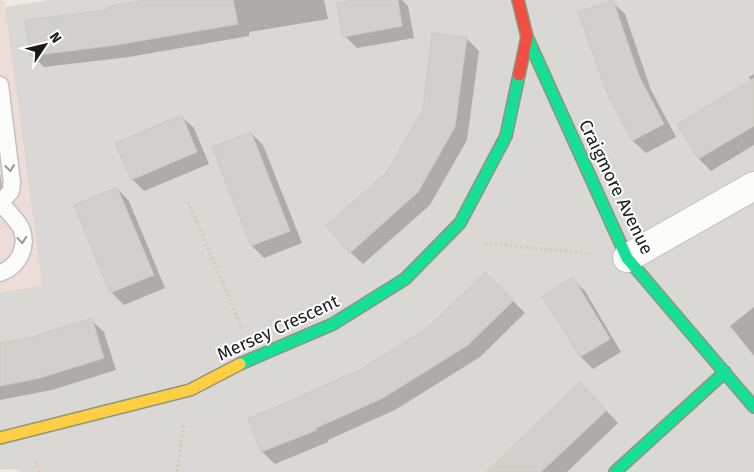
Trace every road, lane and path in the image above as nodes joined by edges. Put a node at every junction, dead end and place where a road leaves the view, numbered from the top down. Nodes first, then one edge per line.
1 (518, 0) edge
2 (527, 37) junction
3 (0, 85) edge
4 (754, 186) edge
5 (188, 202) dead end
6 (0, 204) edge
7 (444, 239) junction
8 (627, 258) junction
9 (0, 273) edge
10 (255, 358) junction
11 (725, 372) junction
12 (190, 390) junction
13 (754, 407) edge
14 (0, 438) edge
15 (177, 472) edge
16 (616, 472) edge

1 - 2 street, Mersey Crescent
2 - 7 street, Mersey Crescent
2 - 8 street, Craigmore Avenue
3 -> 6 lane
4 - 8 street
5 - 10 path
6 -> 9 lane
7 - 8 path
7 - 10 street, Mersey Crescent
8 - 11 street, Craigmore Avenue
10 - 12 street, Mersey Crescent
11 - 13 street, Craigmore Avenue
11 - 16 street
12 - 14 street, Mersey Crescent
12 - 15 path

